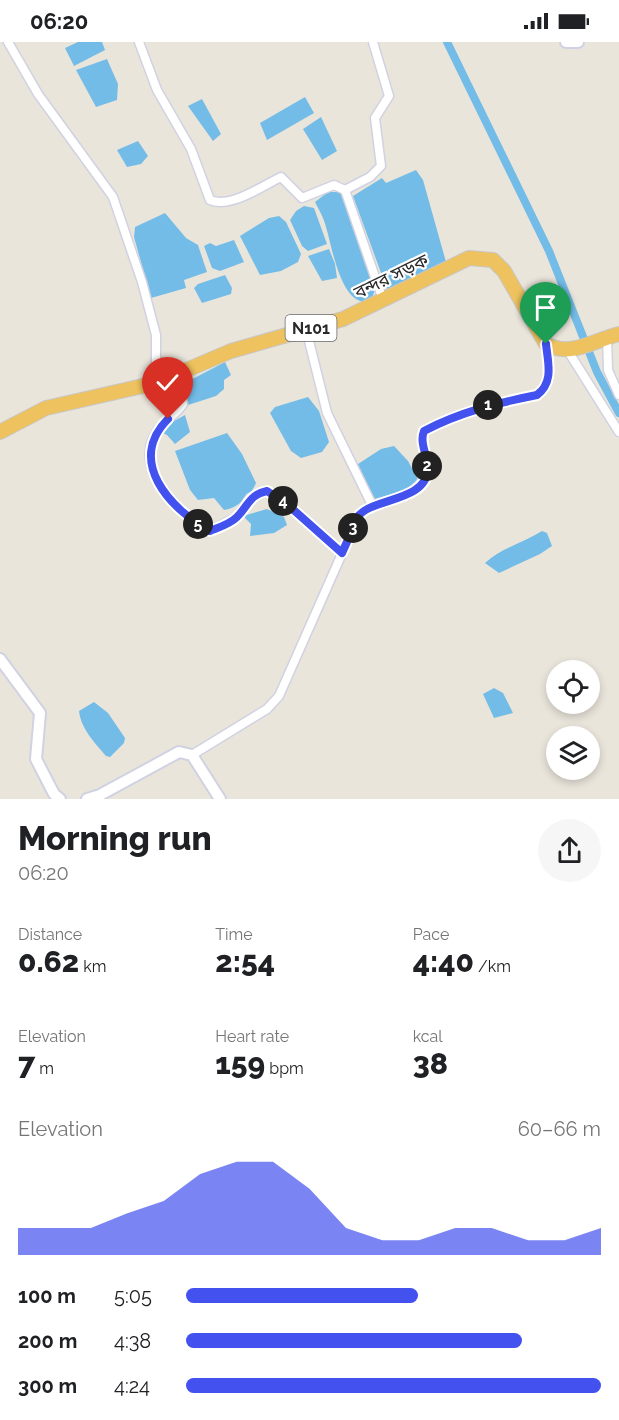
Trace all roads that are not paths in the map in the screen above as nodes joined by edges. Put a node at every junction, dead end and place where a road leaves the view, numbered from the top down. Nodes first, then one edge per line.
1 (8, 42) edge
2 (139, 42) edge
3 (373, 42) edge
4 (566, 42) edge
5 (578, 42) edge
6 (345, 190) junction
7 (383, 300) junction
8 (306, 329) junction
9 (609, 336) edge
10 (546, 344) junction
11 (572, 349) junction
12 (176, 375) junction
13 (156, 383) junction
14 (619, 395) edge
15 (0, 432) edge
16 (619, 432) edge
17 (372, 505) junction
18 (342, 553) junction
19 (0, 659) edge
20 (192, 755) junction
21 (60, 799) edge
22 (87, 799) edge
23 (220, 799) edge

1 - 13 street
2 - 6 street
3 - 6 street
4 - 5 street
6 - 7 street
7 - 8 highway, বন্দর সড়ক / N101
7 - 10 highway, বন্দর সড়ক / N101
8 - 12 highway, বন্দর সড়ক / N101
8 - 17 street
9 - 11 highway
9 - 14 street
10 - 11 highway
10 - 17 street
11 - 16 street
12 - 13 highway, বন্দর সড়ক / N101
12 - 18 street
13 - 15 highway, বন্দর সড়ক / N101
17 - 18 street
18 - 20 street
19 - 21 street
20 - 22 street
20 - 23 street

